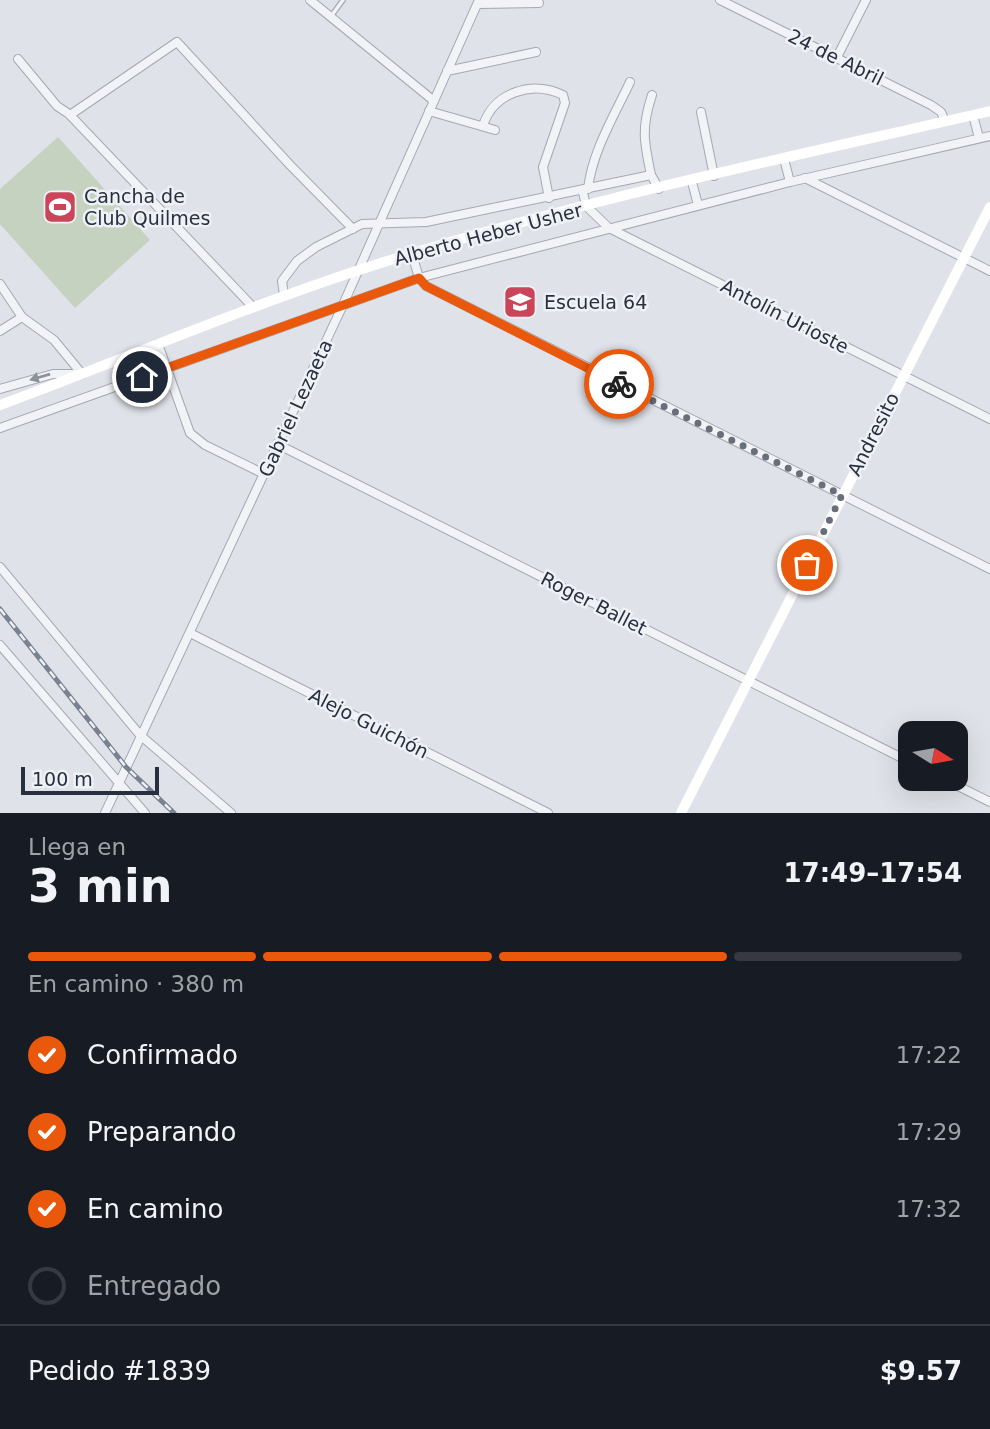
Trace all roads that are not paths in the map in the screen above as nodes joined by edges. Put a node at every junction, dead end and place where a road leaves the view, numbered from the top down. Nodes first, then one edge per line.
1 (310, 0) edge
2 (343, 0) edge
3 (720, 0) edge
4 (866, 0) edge
5 (478, 2) edge
6 (539, 3) dead end
7 (331, 17) junction
8 (536, 52) dead end
9 (837, 57) junction
10 (18, 59) dead end
11 (447, 71) junction
12 (630, 82) dead end
13 (652, 95) dead end
14 (434, 101) junction
15 (429, 111) junction
16 (990, 111) edge
17 (701, 112) dead end
18 (70, 115) junction
19 (973, 115) junction
20 (945, 121) junction
21 (483, 126) junction
22 (495, 130) dead end
23 (990, 135) edge
24 (979, 138) junction
25 (784, 159) junction
26 (651, 175) junction
27 (714, 176) junction
28 (806, 178) junction
29 (692, 181) junction
30 (790, 182) junction
31 (659, 189) junction
32 (585, 191) junction
33 (549, 198) junction
34 (698, 205) junction
35 (586, 206) junction
36 (990, 207) edge
37 (379, 221) junction
38 (609, 228) junction
39 (353, 229) junction
40 (412, 254) junction
41 (963, 258) junction
42 (356, 271) junction
43 (990, 271) edge
44 (419, 278) junction
45 (0, 284) edge
46 (285, 295) junction
47 (253, 307) junction
48 (342, 307) junction
49 (22, 317) junction
50 (0, 331) edge
51 (158, 344) junction
52 (166, 368) junction
53 (82, 374) junction
54 (903, 374) junction
55 (0, 389) edge
56 (0, 405) edge
57 (990, 419) edge
58 (0, 428) edge
59 (278, 444) junction
60 (264, 474) junction
61 (842, 495) junction
62 (0, 566) edge
63 (990, 569) edge
64 (190, 633) junction
65 (0, 645) edge
66 (748, 681) junction
67 (140, 734) junction
68 (898, 756) edge
69 (118, 784) junction
70 (968, 791) edge
71 (990, 802) edge
72 (105, 813) edge
73 (145, 813) edge
74 (231, 813) edge
75 (548, 813) edge
76 (681, 813) edge

1 - 7 street
2 - 7 lane
3 - 9 street, 24 de Abril
4 - 9 street
5 - 6 street
5 - 11 street, Gabriel Lezaeta
7 - 14 street
8 - 11 street
9 - 20 street, 24 de Abril
10 - 18 street
11 - 14 street, Gabriel Lezaeta
12 - 32 street
13 - 26 street
14 - 15 street, Gabriel Lezaeta
15 - 21 street
15 - 37 street, Gabriel Lezaeta
16 - 19 street, Alberto Heber Usher
17 - 27 street
18 - 39 street
18 - 47 street
19 - 20 street, Alberto Heber Usher
19 - 24 street
20 - 25 street, Alberto Heber Usher
21 - 22 street
21 - 33 street
23 - 24 street, Alberto Heber Usher
24 - 28 street, Alberto Heber Usher
25 - 27 street, Alberto Heber Usher
25 - 30 street
26 - 31 street
26 - 32 street
27 - 29 street, Alberto Heber Usher
28 - 30 street, Alberto Heber Usher
28 - 41 street
29 - 31 street, Alberto Heber Usher
29 - 34 street
30 - 34 street, Alberto Heber Usher
31 - 35 street, Alberto Heber Usher
32 - 33 street
32 - 35 street
33 - 37 street
34 - 38 street, Alberto Heber Usher
35 - 38 street, Antolín Urioste
35 - 40 street, Alberto Heber Usher
36 - 41 street, Andresito
37 - 39 street
37 - 42 street, Gabriel Lezaeta
38 - 44 street, Alberto Heber Usher
38 - 54 street, Antolín Urioste
39 - 46 street
40 - 42 street, Alberto Heber Usher
40 - 44 street
41 - 43 street
41 - 54 street, Andresito
42 - 46 street, Alberto Heber Usher
42 - 48 street, Gabriel Lezaeta
44 - 48 street, Alberto Heber Usher
44 - 61 street
45 - 49 street
46 - 47 street, Alberto Heber Usher
47 - 51 street, Alberto Heber Usher
48 - 52 street, Alberto Heber Usher
48 - 59 street, Gabriel Lezaeta
49 - 50 street
49 - 53 street
51 - 52 street
51 - 53 street, Alberto Heber Usher
52 - 58 street, Alberto Heber Usher
52 - 60 street
53 -> 55 street
53 - 56 street, Alberto Heber Usher
54 - 57 street, Antolín Urioste
54 - 61 street, Andresito
59 - 60 street, Gabriel Lezaeta
59 - 66 street, Roger Ballet
60 - 64 street, Gabriel Lezaeta
61 - 63 street
61 - 66 street, Andresito
62 - 67 street
64 - 67 street, Gabriel Lezaeta
64 - 75 street, Alejo Guichón
65 - 69 street
66 - 68 street, Roger Ballet
66 - 76 street, Andresito
67 - 69 street, Gabriel Lezaeta
67 - 74 street
69 - 72 street, Gabriel Lezaeta
69 - 73 street
70 - 71 street

